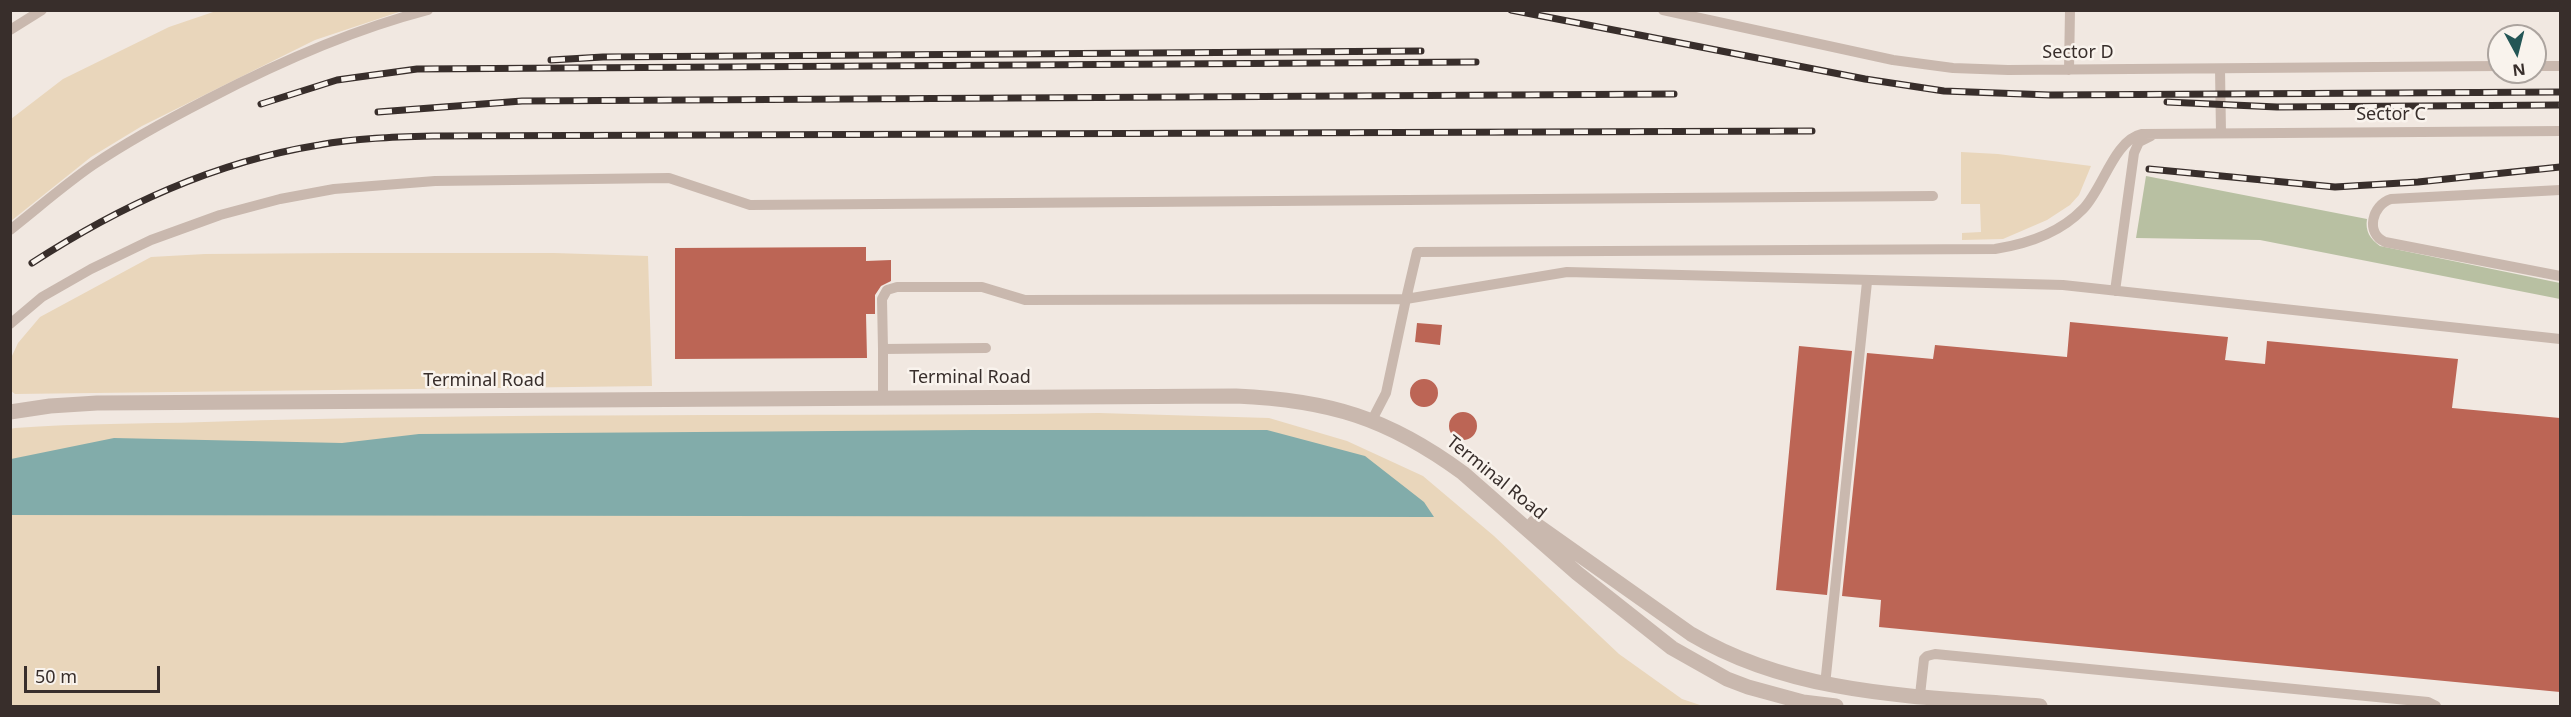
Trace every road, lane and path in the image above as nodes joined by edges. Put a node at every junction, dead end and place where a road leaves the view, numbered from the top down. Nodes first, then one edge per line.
1 (42, 10) edge
2 (428, 10) edge
3 (1663, 10) edge
4 (2070, 10) edge
5 (10, 30) edge
6 (2487, 66) edge
7 (2220, 69) junction
8 (2069, 70) junction
9 (2560, 131) edge
10 (2221, 133) junction
11 (2166, 134) junction
12 (2560, 190) edge
13 (1933, 196) dead end
14 (10, 230) edge
15 (2560, 276) edge
16 (1867, 282) junction
17 (2115, 291) junction
18 (1406, 298) junction
19 (10, 324) edge
20 (2560, 339) edge
21 (986, 348) dead end
22 (883, 349) junction
23 (883, 398) junction
24 (10, 412) edge
25 (1372, 420) junction
26 (1463, 473) junction
27 (1826, 686) junction
28 (1920, 696) junction
29 (1836, 706) edge
30 (2040, 706) edge
31 (2436, 706) edge

1 - 5 lane
2 - 14 lane
3 - 8 lane, Sector D
4 - 8 lane
6 - 7 lane, Sector D
7 - 8 lane, Sector D
7 - 10 lane
9 - 10 lane, Sector C
10 - 11 lane, Sector C
11 - 17 lane
11 - 18 lane, Sector C
12 - 15 lane
13 - 19 lane
16 - 17 lane
16 - 18 lane
16 - 27 lane
17 - 20 lane
18 - 22 lane
18 - 25 lane
21 - 22 lane
22 - 23 lane
23 - 24 street, Terminal Road
23 - 25 street, Terminal Road
25 - 26 street, Terminal Road
26 - 27 street
26 - 29 street, Terminal Road
27 - 28 street
28 - 30 street
28 - 31 lane

